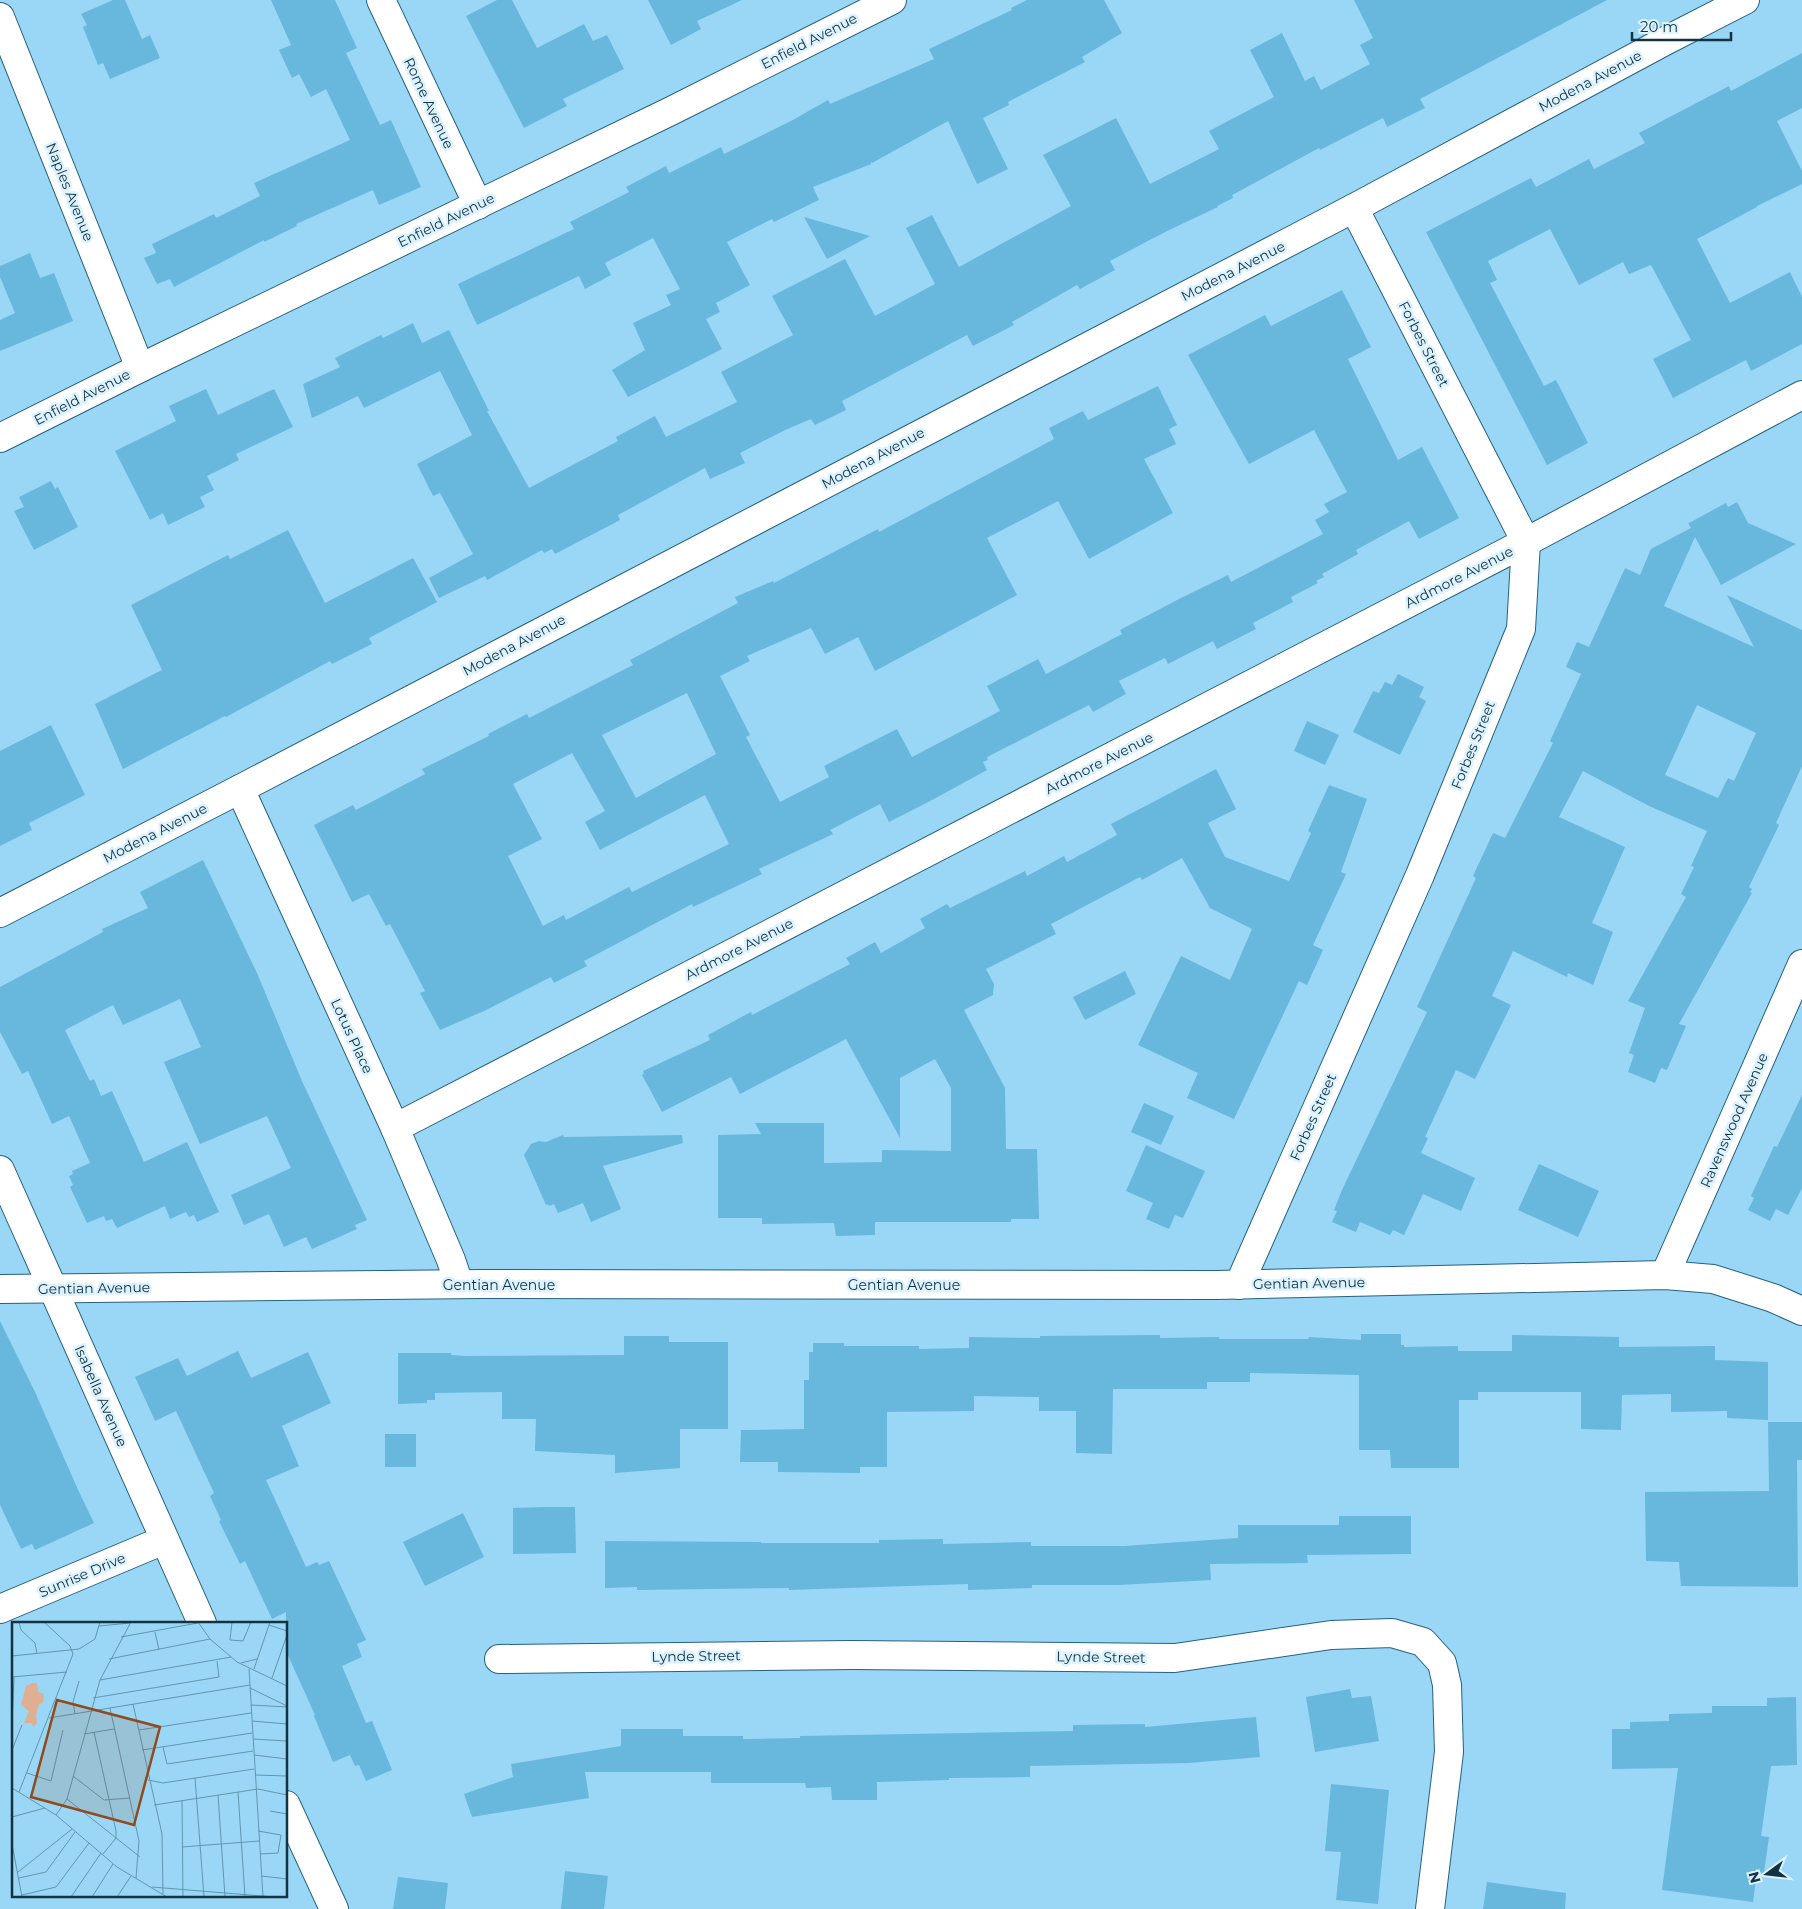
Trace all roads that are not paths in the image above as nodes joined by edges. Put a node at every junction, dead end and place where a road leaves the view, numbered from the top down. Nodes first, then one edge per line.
1 (381, 0) edge
2 (892, 0) edge
3 (1745, 0) edge
4 (0, 17) edge
5 (478, 205) junction
6 (1354, 208) junction
7 (140, 368) junction
8 (1802, 396) edge
9 (0, 438) edge
10 (1526, 542) junction
11 (240, 789) junction
12 (0, 913) edge
13 (1802, 964) edge
14 (394, 1128) junction
15 (0, 1170) edge
16 (1665, 1275) junction
17 (459, 1284) junction
18 (1239, 1284) junction
19 (54, 1288) junction
20 (0, 1290) edge
21 (1802, 1311) edge
22 (164, 1540) junction
23 (0, 1610) edge
24 (202, 1622) edge
25 (500, 1659) dead end
26 (288, 1810) edge
27 (334, 1909) edge
28 (1430, 1909) edge

1 - 5 street, Rome Avenue
2 - 5 street, Enfield Avenue
3 - 6 street, Modena Avenue
4 - 7 street, Naples Avenue
5 - 7 street, Enfield Avenue
6 - 10 street, Forbes Street
6 - 11 street, Modena Avenue
7 - 9 street, Enfield Avenue
8 - 10 street, Ardmore Avenue
10 - 14 street, Ardmore Avenue
10 - 18 street, Forbes Street
11 - 12 street, Modena Avenue
11 - 14 street, Lotus Place
13 - 16 street, Ravenswood Avenue
14 - 17 street, Lotus Place
15 - 19 street, Isabella Avenue
16 - 18 street, Gentian Avenue
16 - 21 street, Gentian Avenue
17 - 18 street, Gentian Avenue
17 - 19 street, Gentian Avenue
19 - 20 street, Gentian Avenue
19 - 22 street, Isabella Avenue
22 - 23 street, Sunrise Drive
22 - 24 street, Isabella Avenue
25 - 28 street, Lynde Street
26 - 27 street

